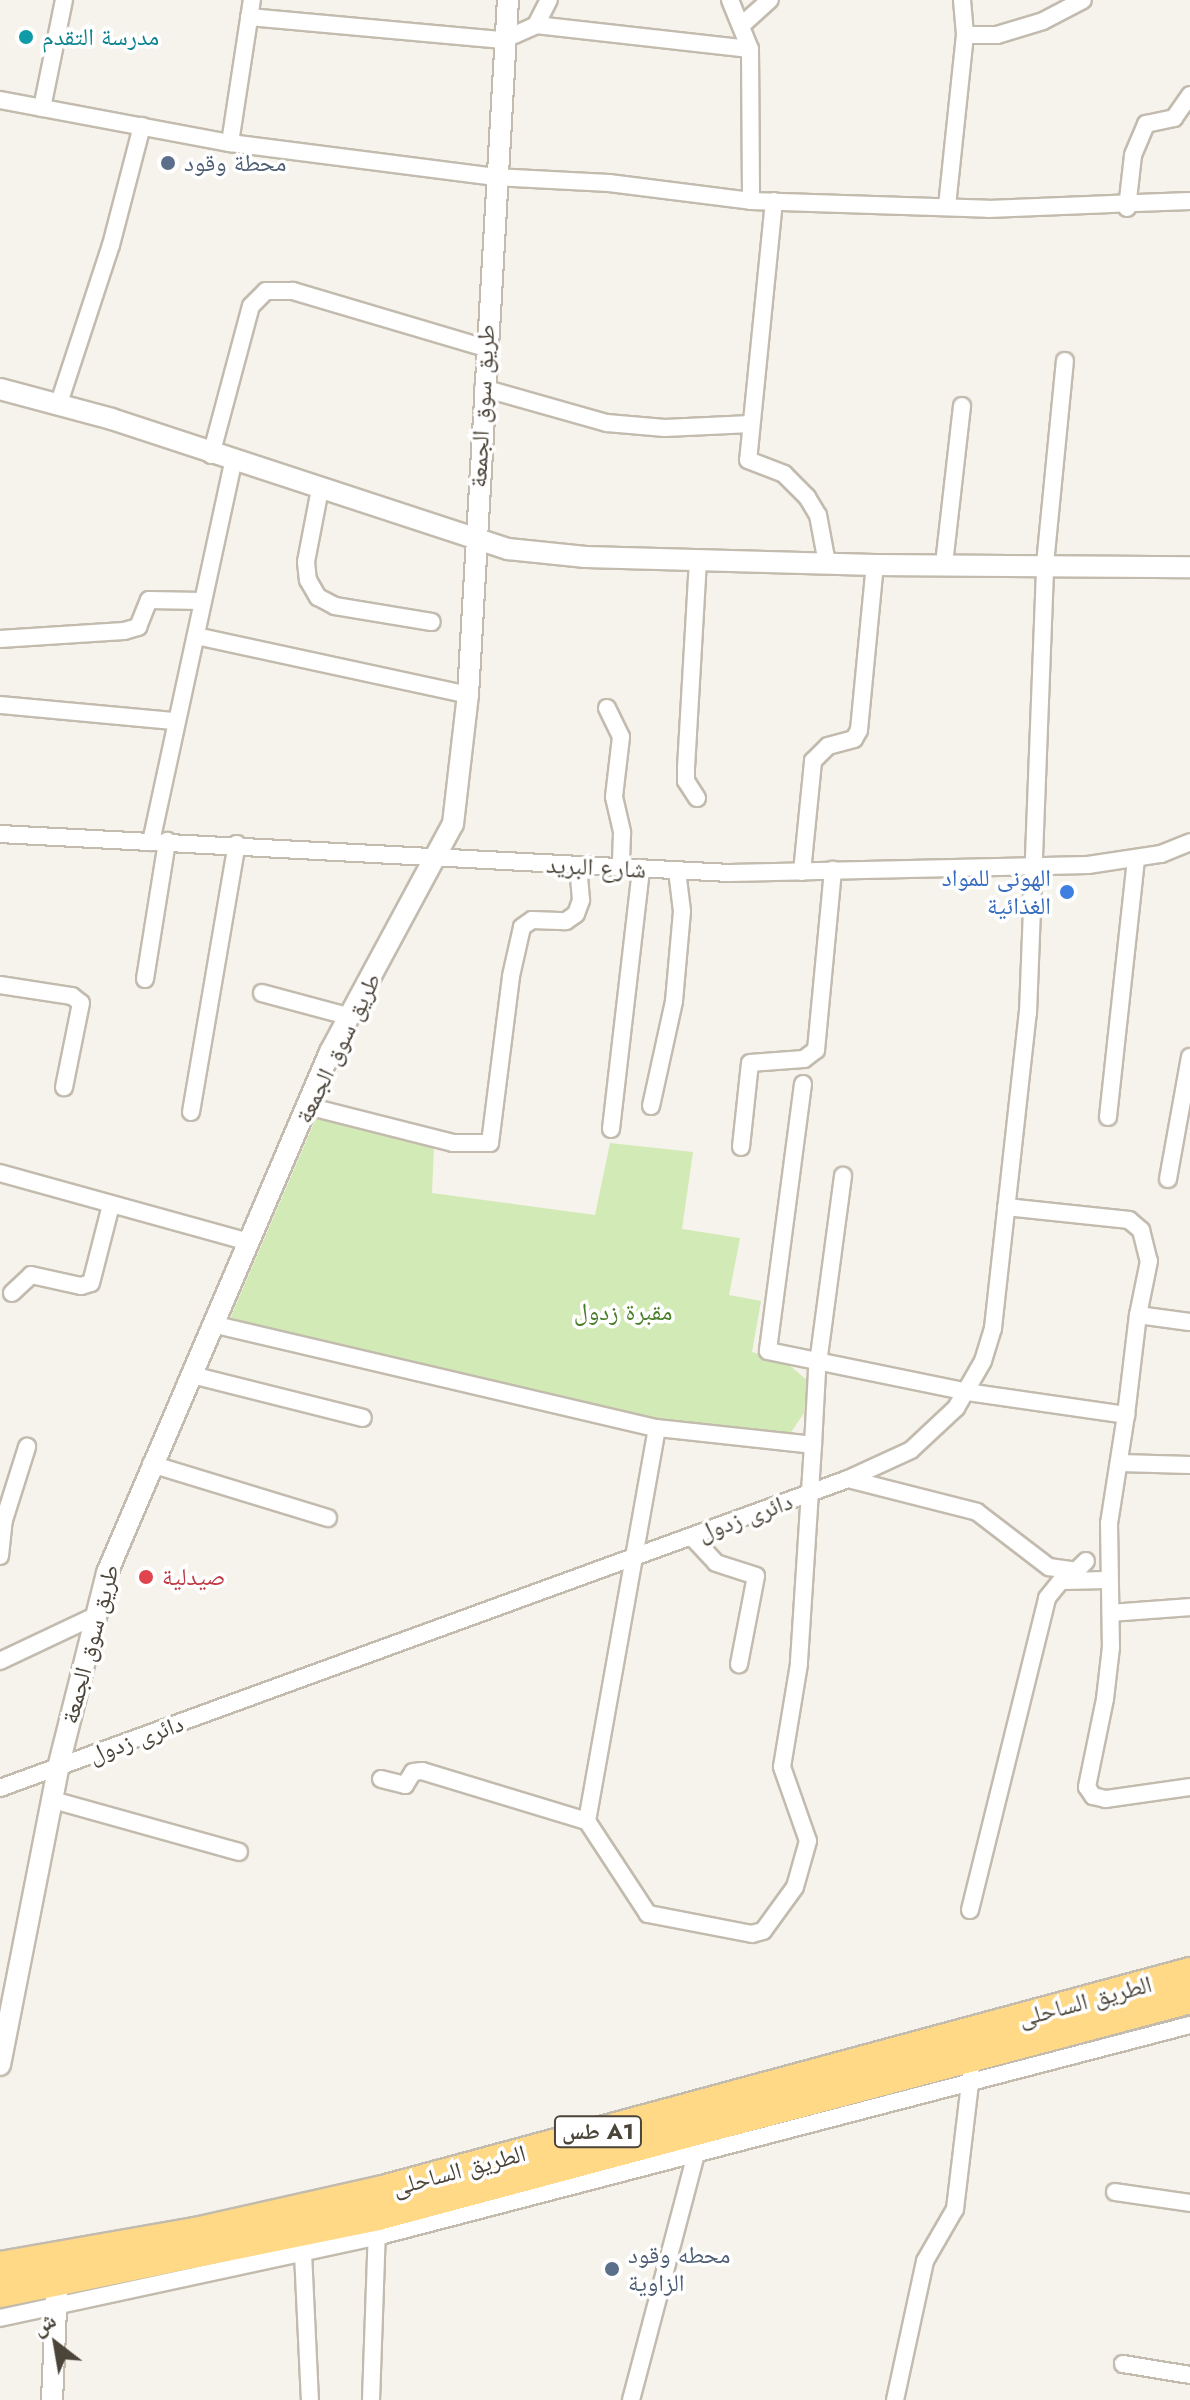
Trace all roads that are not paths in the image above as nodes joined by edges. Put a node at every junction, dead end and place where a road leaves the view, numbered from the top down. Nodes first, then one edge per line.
1 (64, 0) edge
2 (508, 0) edge
3 (549, 0) edge
4 (730, 0) edge
5 (770, 0) edge
6 (962, 0) edge
7 (1083, 0) edge
8 (251, 9) edge
9 (743, 24) junction
10 (536, 25) junction
11 (965, 35) junction
12 (503, 40) junction
13 (750, 49) junction
14 (1190, 95) edge
15 (0, 100) edge
16 (42, 108) junction
17 (142, 126) junction
18 (230, 143) junction
19 (494, 177) junction
20 (751, 201) junction
21 (774, 201) junction
22 (1190, 201) edge
23 (947, 206) junction
24 (1127, 208) junction
25 (485, 348) junction
26 (1065, 361) dead end
27 (483, 388) junction
28 (0, 389) edge
29 (59, 403) junction
30 (962, 406) dead end
31 (751, 424) junction
32 (211, 455) junction
33 (233, 462) junction
34 (320, 489) junction
35 (476, 543) junction
36 (698, 561) junction
37 (827, 563) junction
38 (944, 564) junction
39 (1045, 564) junction
40 (875, 565) junction
41 (1190, 567) edge
42 (202, 601) junction
43 (432, 622) dead end
44 (196, 636) junction
45 (0, 639) edge
46 (468, 695) junction
47 (0, 705) edge
48 (607, 708) dead end
49 (173, 721) junction
50 (697, 798) dead end
51 (0, 834) edge
52 (159, 841) junction
53 (1190, 842) edge
54 (237, 844) junction
55 (434, 858) junction
56 (1136, 859) junction
57 (578, 867) junction
58 (1035, 867) junction
59 (621, 869) junction
60 (641, 869) junction
61 (833, 870) junction
62 (677, 871) junction
63 (802, 872) junction
64 (145, 979) dead end
65 (0, 985) edge
66 (262, 993) dead end
67 (351, 1017) junction
68 (1190, 1057) edge
69 (803, 1084) dead end
70 (64, 1087) dead end
71 (307, 1106) junction
72 (651, 1106) dead end
73 (191, 1112) dead end
74 (1108, 1117) dead end
75 (611, 1129) dead end
76 (741, 1147) dead end
77 (0, 1173) edge
78 (843, 1176) dead end
79 (1168, 1179) dead end
80 (111, 1205) junction
81 (1006, 1207) junction
82 (245, 1241) junction
83 (12, 1293) dead end
84 (1138, 1315) junction
85 (1190, 1322) edge
86 (212, 1324) junction
87 (818, 1361) junction
88 (192, 1375) junction
89 (967, 1392) junction
90 (1126, 1415) junction
91 (363, 1418) dead end
92 (657, 1428) junction
93 (813, 1445) junction
94 (27, 1447) dead end
95 (1120, 1463) junction
96 (151, 1464) junction
97 (1190, 1465) edge
98 (848, 1479) junction
99 (809, 1494) junction
100 (328, 1518) dead end
101 (692, 1537) junction
102 (0, 1556) edge
103 (634, 1558) junction
104 (1086, 1561) dead end
105 (1109, 1580) junction
106 (1190, 1607) edge
107 (1111, 1613) junction
108 (93, 1617) junction
109 (0, 1661) edge
110 (739, 1664) dead end
111 (58, 1768) junction
112 (381, 1779) dead end
113 (1190, 1787) edge
114 (0, 1788) edge
115 (53, 1800) junction
116 (587, 1821) junction
117 (239, 1852) dead end
118 (970, 1910) dead end
119 (1190, 1972) edge
120 (1190, 1999) edge
121 (1190, 2025) edge
122 (3, 2044) edge
123 (0, 2065) edge
124 (971, 2070) junction
125 (696, 2154) junction
126 (1115, 2192) dead end
127 (1190, 2203) edge
128 (378, 2214) junction
129 (303, 2253) junction
130 (0, 2266) edge
131 (0, 2293) edge
132 (57, 2297) junction
133 (0, 2318) edge
134 (1123, 2364) dead end
135 (1190, 2375) edge
136 (52, 2400) edge
137 (310, 2400) edge
138 (371, 2400) edge
139 (631, 2400) edge
140 (895, 2400) edge

1 - 16 street
2 - 12 street, طريق سوق الجمعة
3 - 10 street
4 - 9 street
5 - 9 street
6 - 11 street
7 - 11 street
8 - 12 street
8 - 18 street
9 - 13 street
10 - 12 street
10 - 13 street
11 - 23 street
12 - 19 street, طريق سوق الجمعة
13 - 20 street
14 - 24 street
15 - 16 street
16 - 17 street
17 - 18 street
17 - 29 street
18 - 19 street
19 - 20 street
19 - 25 street, طريق سوق الجمعة
20 - 21 street
21 - 23 street
21 - 31 street
22 - 24 street
23 - 24 street
25 - 27 street, طريق سوق الجمعة
25 - 32 street
26 - 39 street, دائرى زدول
27 - 31 street
27 - 35 street, طريق سوق الجمعة
28 - 29 street
29 - 32 street
30 - 38 street
31 - 37 street
32 - 33 street
33 - 34 street
33 - 42 street
34 - 35 street
34 - 43 street
35 - 36 street
35 - 46 street, طريق سوق الجمعة
36 - 37 street
36 - 50 street
37 - 40 street
38 - 39 street
38 - 40 street
39 - 41 street
39 - 58 street, دائرى زدول
40 - 63 street
42 - 44 street
42 - 45 street
44 - 46 street
44 - 49 street
46 - 55 street, طريق سوق الجمعة
47 - 49 street
48 - 59 street
49 - 52 street
51 - 52 street, شارع البريد
52 - 54 street, شارع البريد
52 - 64 street
53 - 56 street, شارع البريد
54 - 55 street, شارع البريد
54 - 73 street
55 - 57 street, شارع البريد
55 - 67 street, طريق سوق الجمعة
56 - 58 street, شارع البريد
56 - 74 street
57 - 59 street, شارع البريد
57 - 71 street
58 - 61 street, شارع البريد
58 - 81 street, دائرى زدول
59 - 60 street, شارع البريد
60 - 62 street, شارع البريد
60 - 75 street
61 - 63 street, شارع البريد
61 - 76 street
62 - 63 street, شارع البريد
62 - 72 street
65 - 70 street
66 - 67 street
67 - 71 street, طريق سوق الجمعة
68 - 79 street
69 - 87 street
71 - 82 street, طريق سوق الجمعة
77 - 80 street
78 - 87 street
80 - 82 street
80 - 83 street
81 - 84 street
81 - 89 street, دائرى زدول
82 - 86 street, طريق سوق الجمعة
84 - 85 street
84 - 90 street
86 - 88 street, طريق سوق الجمعة
86 - 92 street
87 - 89 street
87 - 93 street
88 - 91 street
88 - 96 street, طريق سوق الجمعة
89 - 90 street
89 - 98 street, دائرى زدول
90 - 95 street
92 - 93 street
92 - 103 street
93 - 99 street
94 - 102 street
95 - 97 street
95 - 105 street
96 - 100 street
96 - 108 street, طريق سوق الجمعة
98 - 99 street, دائرى زدول
98 - 104 street
99 - 101 street, دائرى زدول
99 - 116 street
101 - 103 street, دائرى زدول
101 - 110 street
103 - 111 street, دائرى زدول
103 - 116 street
105 - 107 street
105 - 118 street
106 - 107 street
107 - 113 street
108 - 109 street
108 - 111 street, طريق سوق الجمعة
111 - 114 street, دائرى زدول
111 - 115 street, طريق سوق الجمعة
112 - 116 street
115 - 117 street
115 - 122 street, طريق سوق الجمعة
119 - 128 highway, الطريق الساحلى / طس A1
120 - 124 highway, الطريق الساحلى / طس A1
121 - 124 street
122 - 123 street, طريق سوق الجمعة
124 - 125 street
124 - 128 highway, الطريق الساحلى / طس A1
124 - 140 street
125 - 128 street
125 - 139 street
126 - 127 street
128 - 129 street
128 - 130 highway, الطريق الساحلى / طس A1
128 - 132 highway, الطريق الساحلى / طس A1
128 - 138 street
129 - 132 street
129 - 137 street
131 - 132 highway, الطريق الساحلى / طس A1
132 - 133 street
132 - 136 street
134 - 135 street

